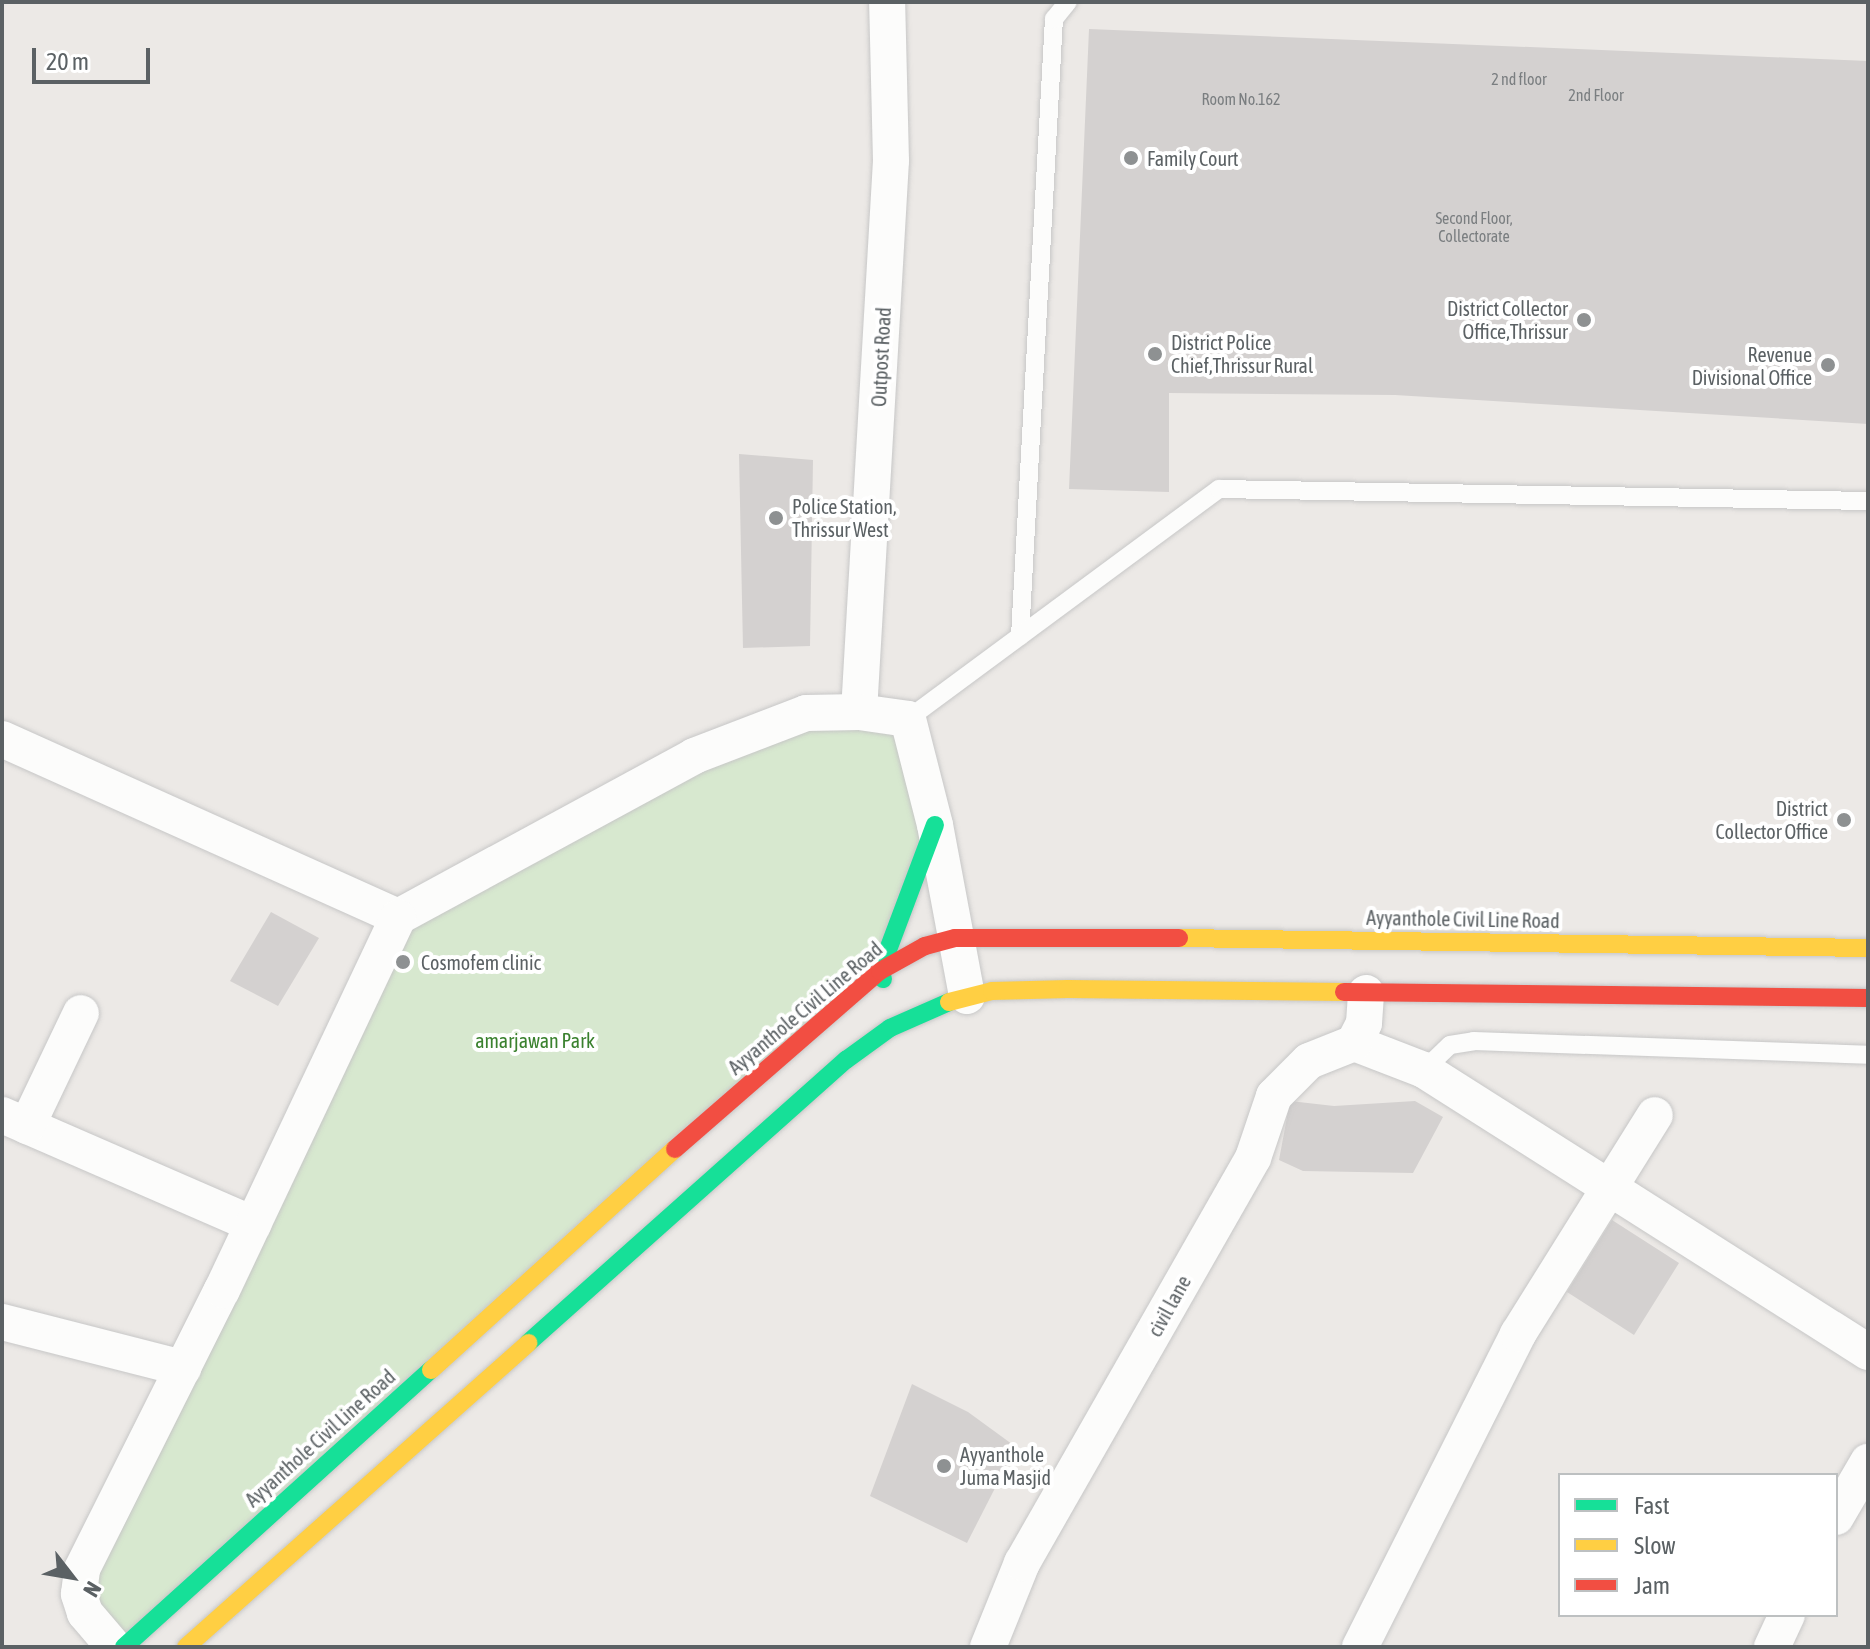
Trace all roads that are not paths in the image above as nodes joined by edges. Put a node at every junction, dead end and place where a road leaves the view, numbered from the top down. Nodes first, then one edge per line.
1 (887, 2) edge
2 (1068, 2) edge
3 (1868, 501) edge
4 (1020, 636) junction
5 (859, 712) junction
6 (908, 719) junction
7 (2, 739) edge
8 (935, 825) junction
9 (398, 917) junction
10 (955, 938) junction
11 (1340, 939) junction
12 (1868, 948) edge
13 (880, 971) junction
14 (1346, 981) junction
15 (967, 996) junction
16 (1868, 998) edge
17 (896, 1009) junction
18 (81, 1013) dead end
19 (1354, 1043) junction
20 (1868, 1055) edge
21 (1424, 1070) junction
22 (1655, 1115) dead end
23 (14, 1120) edge
24 (1610, 1189) junction
25 (253, 1224) junction
26 (2, 1322) edge
27 (1868, 1352) edge
28 (183, 1368) junction
29 (1868, 1462) edge
30 (1838, 1514) edge
31 (1786, 1617) edge
32 (114, 1647) edge
33 (124, 1647) edge
34 (186, 1647) edge
35 (988, 1647) edge
36 (1360, 1647) edge
37 (1772, 1647) edge

1 - 5 street, Outpost Road
2 - 4 lane
3 - 4 lane
4 - 6 lane
5 - 6 street
5 - 9 street
6 - 8 street
7 - 9 street
8 - 10 street
8 - 13 main road
9 - 25 street
10 - 11 main road, Ayyanthole Civil Line Road
10 - 13 main road, Ayyanthole Civil Line Road
10 - 15 street
11 - 12 main road, Ayyanthole Civil Line Road
11 - 14 main road
13 - 17 main road
13 - 33 main road, Ayyanthole Civil Line Road
14 - 15 main road
14 - 16 main road
14 - 19 street
15 - 17 main road
17 - 34 main road
18 - 23 street
19 - 21 street
19 - 35 street, civil lane
20 - 21 lane
21 - 24 street
22 - 24 street
23 - 25 street
24 - 27 street
24 - 36 street
25 - 28 street
26 - 28 street
28 - 32 street
29 - 30 street
31 - 37 street

